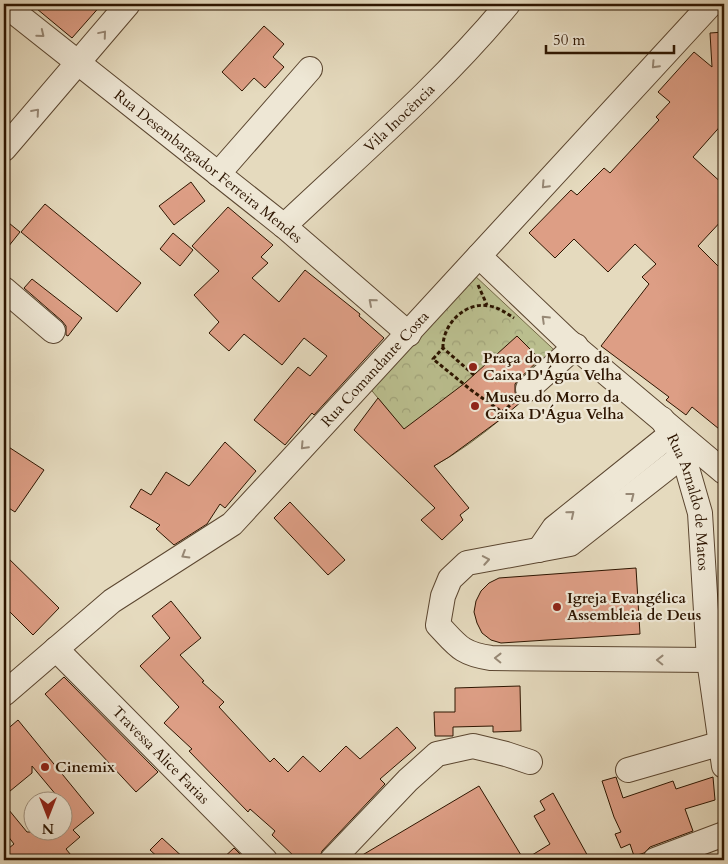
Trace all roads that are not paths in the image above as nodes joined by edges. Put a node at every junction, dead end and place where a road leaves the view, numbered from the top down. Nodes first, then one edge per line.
1 (4, 4) edge
2 (128, 4) edge
3 (508, 4) edge
4 (711, 4) edge
5 (78, 64) junction
6 (310, 69) dead end
7 (4, 149) edge
8 (218, 174) junction
9 (284, 226) junction
10 (480, 256) junction
11 (4, 289) edge
12 (54, 331) dead end
13 (409, 334) junction
14 (576, 346) junction
15 (528, 389) road end
16 (666, 427) junction
17 (682, 456) junction
18 (724, 472) edge
19 (724, 484) edge
20 (700, 513) junction
21 (539, 550) junction
22 (56, 649) junction
23 (709, 660) junction
24 (4, 694) edge
25 (723, 755) edge
26 (530, 762) dead end
27 (628, 770) dead end
28 (724, 834) edge
29 (265, 860) edge
30 (332, 860) edge
31 (656, 860) edge

1 -> 5 street, Rua Desembargador Ferreira Mendes
5 -> 2 street
3 - 9 street, Vila Inocência
4 -> 10 street, Rua Comandante Costa
7 -> 5 street
5 - 8 street, Rua Desembargador Ferreira Mendes
6 - 8 street
8 - 9 street, Rua Desembargador Ferreira Mendes
13 -> 9 street, Rua Desembargador Ferreira Mendes
10 - 13 street, Rua Comandante Costa
14 -> 10 street
11 - 12 street
13 -> 22 street, Rua Comandante Costa
14 - 15 street
14 - 16 street
16 - 17 street, Rua Arnaldo de Matos
16 - 18 street
21 -> 16 street
17 - 20 street, Rua Arnaldo de Matos
21 -> 17 street
19 - 20 street
20 - 23 street, Rua Arnaldo de Matos
23 -> 21 street
22 - 24 street, Rua Comandante Costa
22 - 29 street, Travessa Alice Farias
23 - 25 street, Rua Arnaldo de Matos
25 - 27 street
26 - 30 street
28 - 31 street

